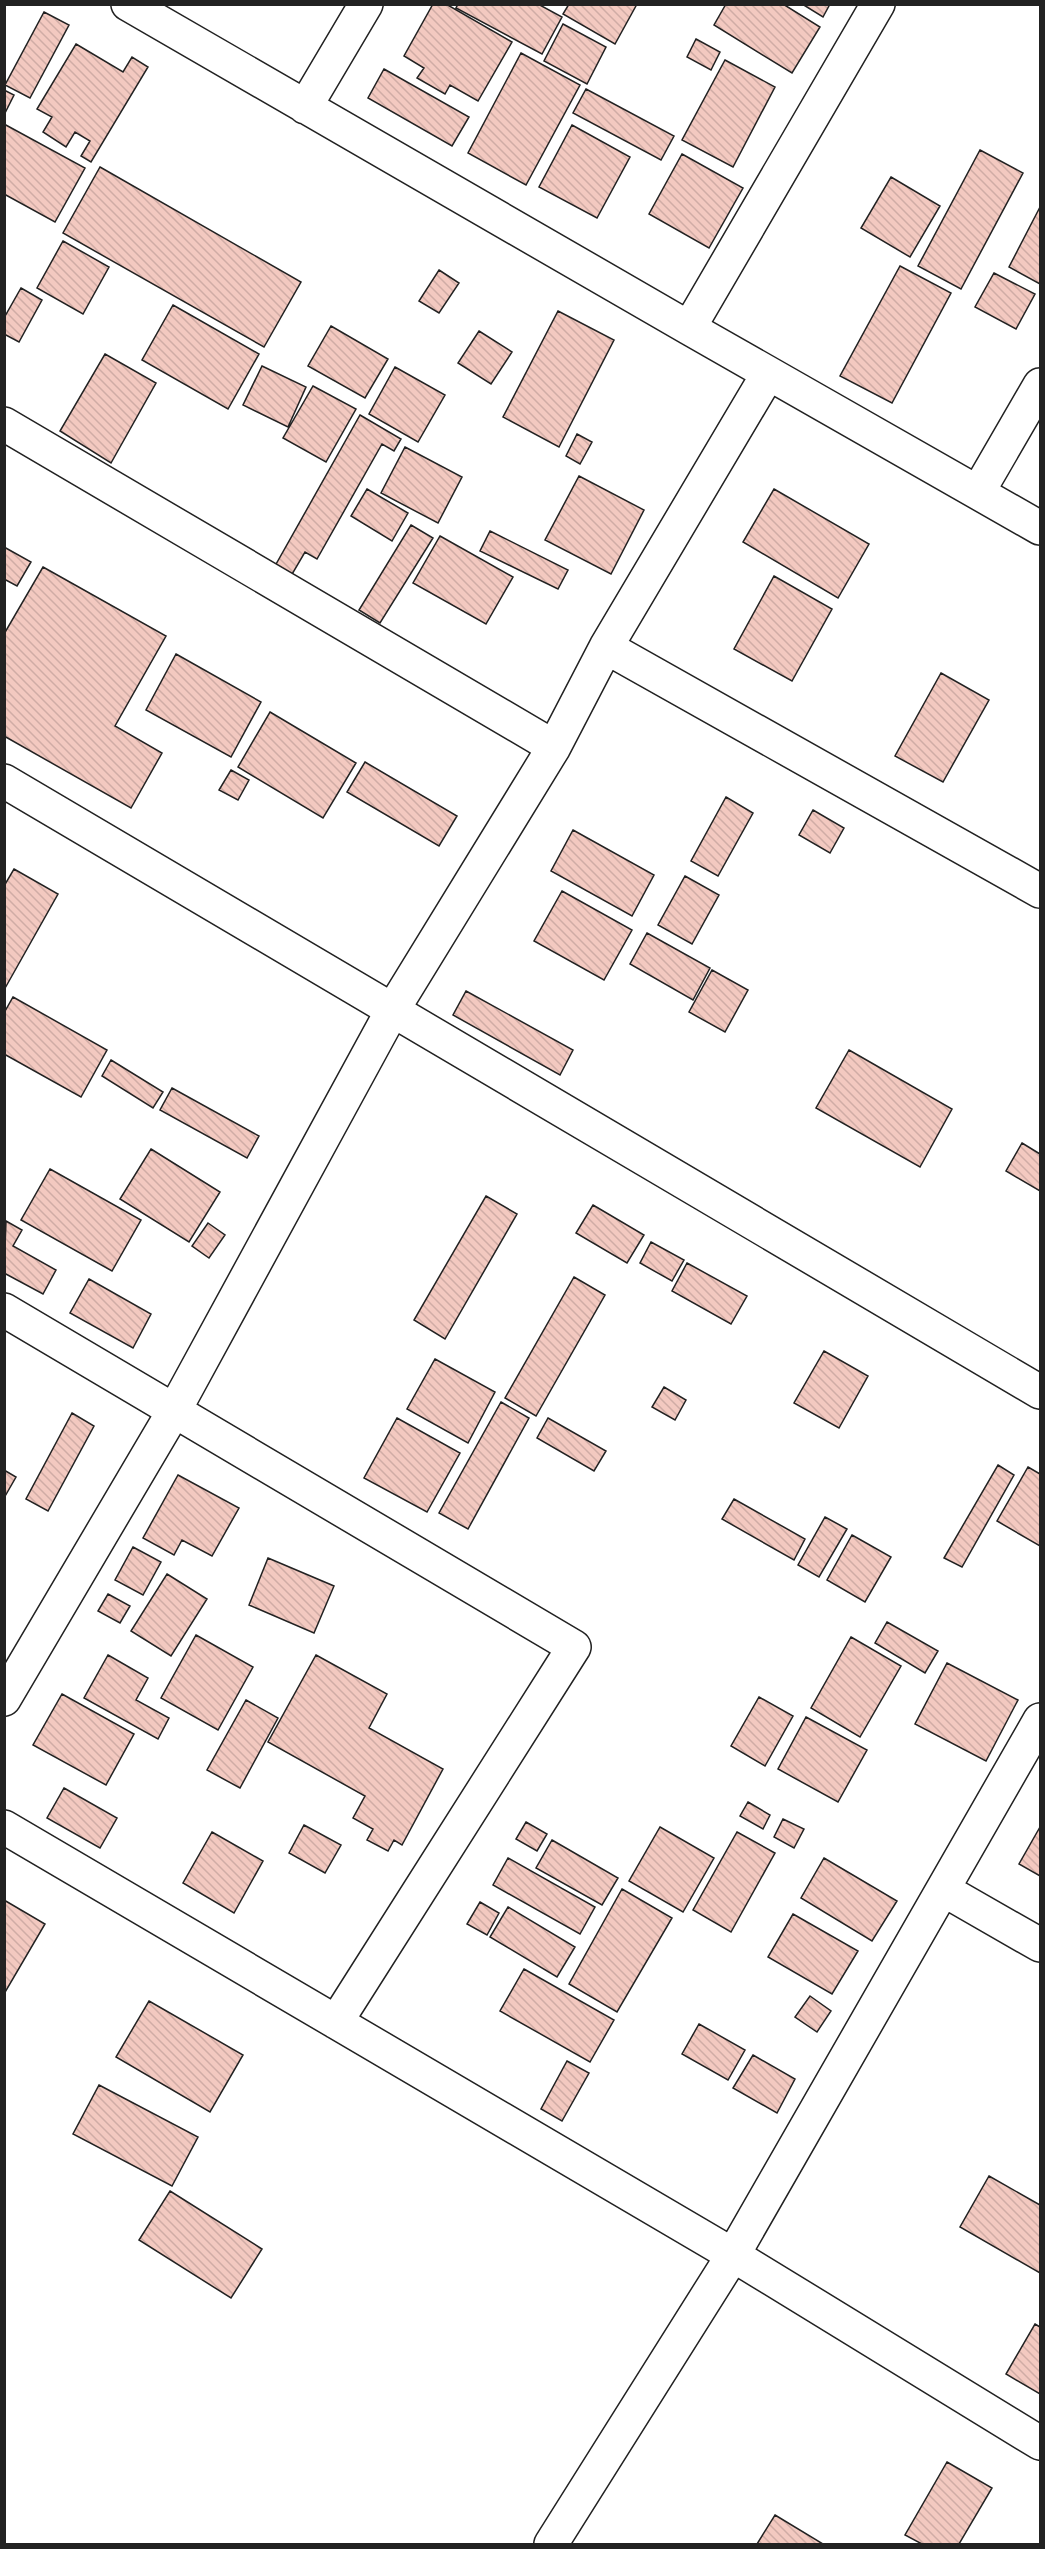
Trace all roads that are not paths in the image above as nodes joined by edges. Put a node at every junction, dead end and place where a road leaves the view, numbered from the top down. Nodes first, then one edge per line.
1 (128, 4) edge
2 (366, 4) edge
3 (878, 4) edge
4 (305, 107) junction
5 (689, 328) junction
6 (768, 374) junction
7 (1041, 385) edge
8 (4, 424) edge
9 (978, 492) junction
10 (1041, 528) edge
11 (606, 647) junction
12 (554, 747) junction
13 (4, 782) edge
14 (1041, 891) edge
15 (392, 1011) junction
16 (4, 1310) edge
17 (1041, 1392) edge
18 (174, 1411) junction
19 (4, 1699) edge
20 (1041, 1720) edge
21 (4, 1827) edge
22 (944, 1890) junction
23 (1041, 1945) edge
24 (336, 2022) junction
25 (733, 2255) junction
26 (1041, 2443) edge
27 (551, 2544) edge

1 - 4 street
2 - 4 street
3 - 5 street
4 - 5 street
5 - 6 street
6 - 9 street
6 - 11 street
7 - 9 street
8 - 12 street
9 - 10 street
11 - 12 street
11 - 14 street
12 - 15 street
13 - 15 street
15 - 17 street
15 - 18 street
16 - 18 street
18 - 19 street
18 - 24 street
20 - 22 street
21 - 24 street
22 - 23 street
22 - 25 street
24 - 25 street
25 - 26 street
25 - 27 street

